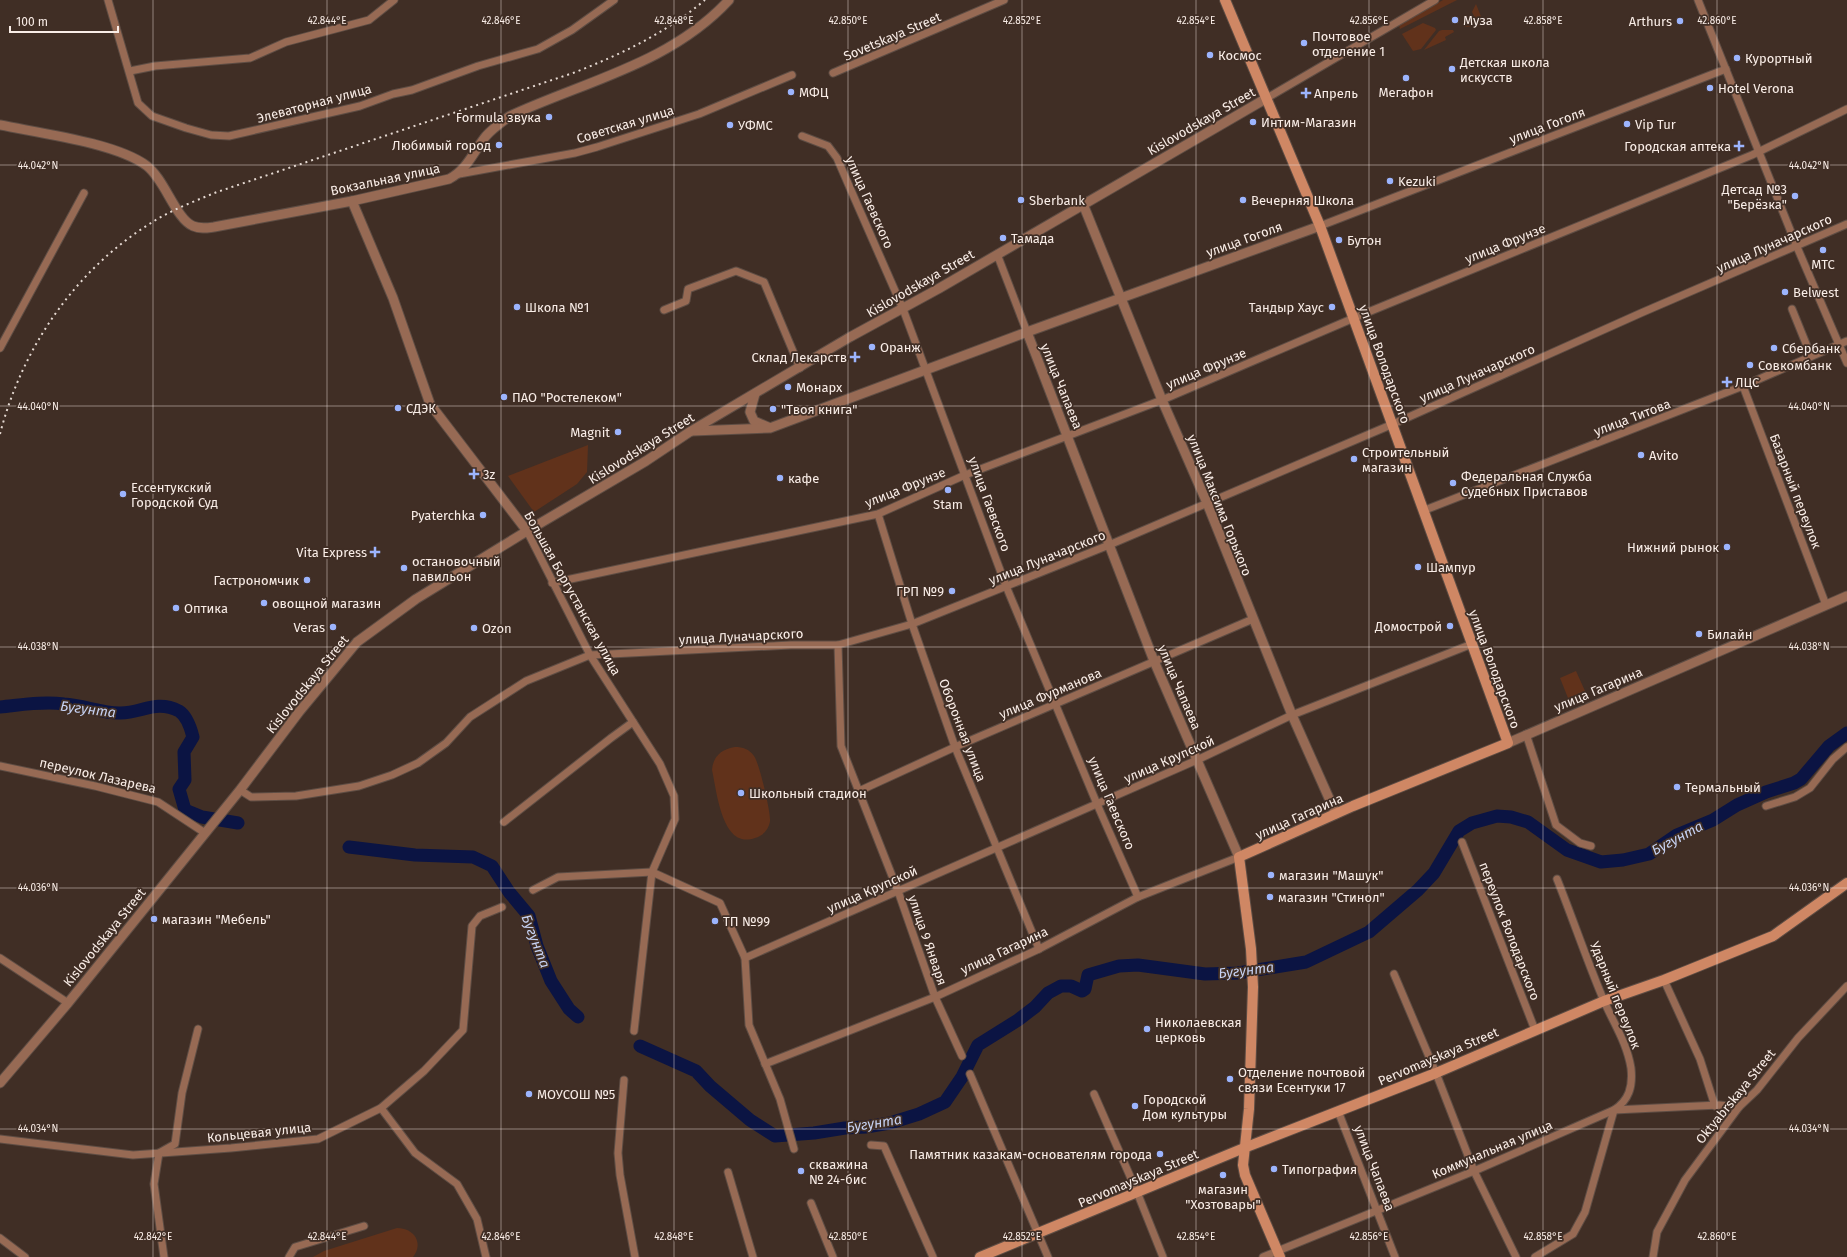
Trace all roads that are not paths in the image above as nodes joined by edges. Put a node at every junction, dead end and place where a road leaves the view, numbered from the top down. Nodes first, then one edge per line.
1 (108, 0) edge
2 (394, 0) edge
3 (614, 0) edge
4 (728, 0) edge
5 (1004, 0) edge
6 (1225, 0) edge
7 (1435, 0) edge
8 (1698, 0) edge
9 (1726, 69) junction
10 (130, 71) junction
11 (833, 73) dead end
12 (792, 75) dead end
13 (1267, 98) junction
14 (1847, 108) edge
15 (0, 125) edge
16 (802, 136) dead end
17 (1760, 151) junction
18 (459, 174) junction
19 (84, 193) dead end
20 (352, 200) junction
21 (1083, 204) junction
22 (1847, 224) edge
23 (1320, 226) junction
24 (1797, 247) junction
25 (997, 254) junction
26 (1121, 298) junction
27 (1792, 308) dead end
28 (903, 309) junction
29 (664, 310) dead end
30 (1354, 318) junction
31 (1027, 332) junction
32 (1847, 341) edge
33 (1840, 344) junction
34 (0, 348) edge
35 (1811, 356) junction
36 (1847, 363) edge
37 (800, 368) junction
38 (925, 370) junction
39 (1743, 386) junction
40 (755, 394) junction
41 (1162, 400) junction
42 (1393, 424) junction
43 (770, 428) junction
44 (691, 432) junction
45 (1068, 436) junction
46 (965, 475) junction
47 (1207, 503) junction
48 (1425, 510) junction
49 (878, 514) junction
50 (527, 531) junction
51 (1109, 545) junction
52 (552, 583) junction
53 (1006, 586) junction
54 (1847, 596) edge
55 (1826, 605) junction
56 (1253, 619) junction
57 (912, 624) junction
58 (1472, 644) junction
59 (838, 645) junction
60 (590, 655) junction
61 (1154, 661) junction
62 (1056, 704) junction
63 (1292, 715) junction
64 (633, 722) junction
65 (1526, 734) junction
66 (1508, 742) junction
67 (955, 747) junction
68 (1847, 747) edge
69 (1197, 760) junction
70 (0, 766) edge
71 (240, 790) junction
72 (859, 791) junction
73 (1097, 804) junction
74 (1766, 806) dead end
75 (1336, 814) junction
76 (504, 822) dead end
77 (205, 833) junction
78 (1462, 842) dead end
79 (1591, 846) dead end
80 (997, 848) junction
81 (1239, 857) junction
82 (652, 872) junction
83 (1557, 879) dead end
84 (1847, 882) edge
85 (533, 890) dead end
86 (898, 891) junction
87 (1138, 897) junction
88 (502, 907) dead end
89 (1040, 949) junction
90 (0, 958) edge
91 (745, 958) junction
92 (1394, 974) dead end
93 (1664, 980) junction
94 (1847, 986) edge
95 (935, 997) junction
96 (1604, 1001) junction
97 (68, 1003) junction
98 (198, 1029) dead end
99 (1535, 1030) junction
100 (634, 1031) dead end
101 (962, 1056) dead end
102 (765, 1064) junction
103 (1436, 1073) junction
104 (970, 1074) dead end
105 (624, 1080) dead end
106 (0, 1083) edge
107 (1094, 1094) dead end
108 (1715, 1106) junction
109 (1739, 1107) junction
110 (381, 1108) junction
111 (1614, 1110) junction
112 (1338, 1111) junction
113 (0, 1140) edge
114 (871, 1145) dead end
115 (1244, 1148) junction
116 (794, 1149) dead end
117 (159, 1153) junction
118 (1474, 1171) junction
119 (728, 1172) dead end
120 (1137, 1192) junction
121 (811, 1203) dead end
122 (1377, 1209) junction
123 (364, 1226) dead end
124 (1038, 1233) junction
125 (0, 1238) edge
126 (1278, 1254) edge
127 (25, 1257) edge
128 (164, 1257) edge
129 (289, 1257) edge
130 (486, 1257) edge
131 (635, 1257) edge
132 (753, 1257) edge
133 (833, 1257) edge
134 (934, 1257) edge
135 (980, 1257) edge
136 (1048, 1257) edge
137 (1163, 1257) edge
138 (1263, 1257) edge
139 (1395, 1257) edge
140 (1516, 1257) edge
141 (1536, 1257) edge
142 (1653, 1257) edge

1 - 10 street, Элеваторная улица
2 - 10 street
3 - 10 street, Элеваторная улица
4 - 18 street, Вокзальная улица
5 - 11 street, Sovetskaya Street
6 - 13 main road, улица Володарского
7 - 13 street, Kislovodskaya Street
8 - 9 street
9 - 17 street
9 - 23 street, улица Гоголя
12 - 18 street, Советская улица
13 - 21 street, Kislovodskaya Street
13 - 23 main road, улица Володарского
14 - 17 street, улица Фрунзе
15 - 20 street, Вокзальная улица
16 - 28 street, улица Гаевского
17 - 24 street
17 - 30 street, улица Фрунзе
18 - 20 street, Вокзальная улица
19 - 34 street
20 - 50 street, Большая Боргустанская улица
21 - 25 street, Kislovodskaya Street
21 - 26 street, улица Максима Горького
22 - 24 street, улица Луначарского
23 - 26 street, улица Гоголя
23 - 30 main road, улица Володарского
24 - 33 street
24 - 42 street, улица Луначарского
25 - 28 street, Kislovodskaya Street
25 - 31 street, улица Чапаева
26 - 31 street, улица Гоголя
26 - 41 street, улица Максима Горького
27 - 35 street
28 - 37 street, Kislovodskaya Street
28 - 38 street, улица Гаевского
29 - 37 street
30 - 41 street, улица Фрунзе
30 - 42 main road, улица Володарского
31 - 38 street, улица Гоголя
31 - 45 street, улица Чапаева
32 - 33 street, улица Титова
33 - 35 street, улица Титова
33 - 36 street
35 - 39 street, улица Титова
37 - 40 street, Kislovodskaya Street
38 - 43 street, улица Гоголя
38 - 46 street, улица Гаевского
39 - 48 street, улица Титова
39 - 55 street, Базарный переулок
40 - 43 street
40 - 44 street, Kislovodskaya Street
41 - 45 street, улица Фрунзе
41 - 47 street, улица Максима Горького
42 - 47 street, улица Луначарского
42 - 48 main road, улица Володарского
43 - 44 street, улица Гоголя
44 - 50 street, Kislovodskaya Street
45 - 46 street, улица Фрунзе
45 - 51 street, улица Чапаева
46 - 49 street, улица Фрунзе
46 - 53 street, улица Гаевского
47 - 51 street, улица Луначарского
47 - 56 street, улица Максима Горького
48 - 58 main road, улица Володарского
49 - 52 street, улица Фрунзе
49 - 57 street, Оборонная улица
50 - 52 street, Большая Боргустанская улица
50 - 71 street, Kislovodskaya Street
51 - 53 street, улица Луначарского
51 - 61 street, улица Чапаева
52 - 60 street, Большая Боргустанская улица
53 - 57 street, улица Луначарского
53 - 62 street, улица Гаевского
54 - 55 street, улица Гагарина
55 - 65 street, улица Гагарина
56 - 61 street, улица Фурманова
56 - 63 street, улица Максима Горького
57 - 59 street, улица Луначарского
57 - 67 street, Оборонная улица
58 - 63 street, улица Крупской
58 - 66 main road, улица Володарского
59 - 60 street, улица Луначарского
59 - 72 street, улица 9 Января
60 - 64 street, Большая Боргустанская улица
60 - 71 street, улица Луначарского
61 - 62 street, улица Фурманова
61 - 69 street, улица Чапаева
62 - 67 street, улица Фурманова
62 - 73 street, улица Гаевского
63 - 69 street, улица Крупской
63 - 75 street, улица Максима Горького
64 - 76 street
64 - 82 street, Большая Боргустанская улица
65 - 66 street, улица Гагарина
65 - 79 street
66 - 75 main road, улица Гагарина
67 - 72 street, улица Фурманова
67 - 80 street, Оборонная улица
68 - 74 street
69 - 73 street, улица Крупской
69 - 81 street, улица Чапаева
70 - 77 street, переулок Лазарева
71 - 77 street, Kislovodskaya Street
72 - 86 street, улица 9 Января
73 - 80 street, улица Крупской
73 - 87 street, улица Гаевского
75 - 81 main road, улица Гагарина
77 - 97 street, Kislovodskaya Street
78 - 99 street, переулок Володарского
80 - 86 street, улица Крупской
80 - 89 street, Оборонная улица
81 - 87 street, улица Гагарина
81 - 115 main road, улица Чапаева
82 - 85 street
82 - 91 street
82 - 100 street, Большая Боргустанская улица
83 - 96 street, Ударный переулок
84 - 93 main road, Pervomayskaya Street
86 - 91 street, улица Крупской
86 - 95 street, улица 9 Января
87 - 89 street, улица Гагарина
88 - 110 street, Кольцевая улица
89 - 95 street, улица Гагарина
90 - 97 street
91 - 102 street
92 - 103 street
93 - 96 main road, Pervomayskaya Street
93 - 108 street
94 - 109 street, Oktyabrskaya Street
95 - 101 street, улица 9 Января
95 - 102 street, улица Гагарина
96 - 99 main road, Pervomayskaya Street
96 - 111 street, Ударный переулок
97 - 106 street, Kislovodskaya Street
98 - 117 street
99 - 103 main road, Pervomayskaya Street
102 - 116 street
103 - 112 main road, Pervomayskaya Street
103 - 118 street
104 - 124 street
105 - 131 street
107 - 120 street
108 - 109 street, Коммунальная улица
108 - 111 street, Коммунальная улица
109 - 142 street, Oktyabrskaya Street
110 - 117 street, Кольцевая улица
110 - 130 street
111 - 118 street, Коммунальная улица
111 - 141 street
112 - 115 main road, Pervomayskaya Street
112 - 122 street, улица Чапаева
113 - 117 street, Кольцевая улица
114 - 134 street
115 - 120 main road, Pervomayskaya Street
115 - 126 main road
117 - 128 street
118 - 122 street, Коммунальная улица
118 - 140 street
119 - 132 street
120 - 124 main road, Pervomayskaya Street
120 - 137 street
121 - 133 street
122 - 126 street, Коммунальная улица
122 - 139 street, улица Чапаева
123 - 129 street
124 - 135 main road, Pervomayskaya Street
124 - 136 street
125 - 127 street
126 - 138 street, Коммунальная улица

